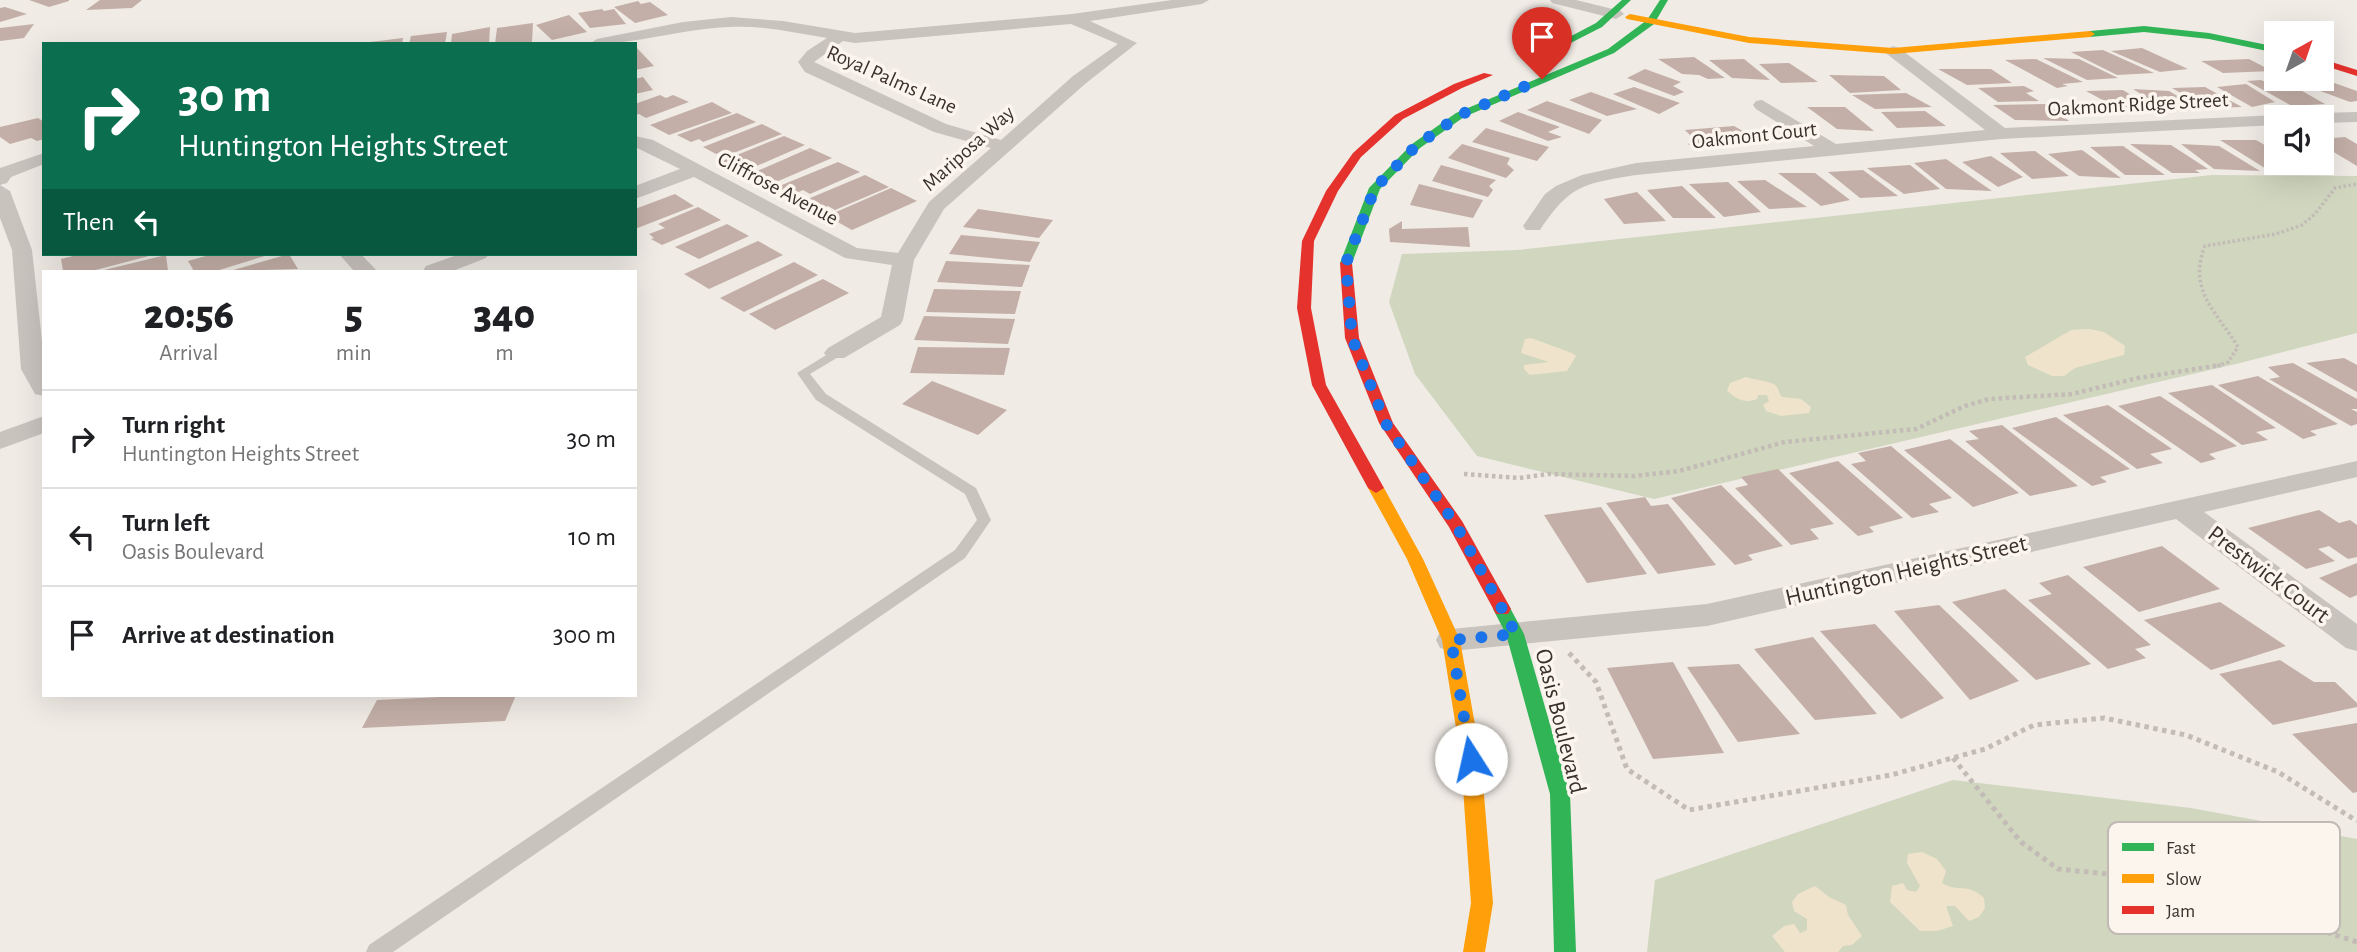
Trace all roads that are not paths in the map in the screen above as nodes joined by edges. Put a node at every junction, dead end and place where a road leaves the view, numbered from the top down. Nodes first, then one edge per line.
1 (1202, 0) edge
2 (1557, 0) edge
3 (1627, 0) edge
4 (1664, 0) edge
5 (1616, 14) junction
6 (1072, 19) junction
7 (1651, 22) junction
8 (840, 36) junction
9 (607, 42) edge
10 (2264, 47) edge
11 (1893, 51) junction
12 (1530, 59) dead end
13 (2334, 66) edge
14 (1506, 68) dead end
15 (2357, 73) edge
16 (1762, 105) dead end
17 (2357, 117) edge
18 (2334, 118) edge
19 (2264, 121) edge
20 (2001, 134) junction
21 (637, 142) edge
22 (1003, 146) junction
23 (1832, 150) junction
24 (42, 159) edge
25 (695, 170) junction
26 (1, 181) edge
27 (637, 192) edge
28 (1532, 226) dead end
29 (351, 256) edge
30 (474, 256) edge
31 (904, 260) junction
32 (365, 270) edge
33 (437, 270) edge
34 (836, 353) joint
35 (42, 385) edge
36 (42, 425) edge
37 (0, 441) edge
38 (2357, 469) edge
39 (2181, 509) junction
40 (1516, 634) junction
41 (1451, 640) junction
42 (2357, 640) edge
43 (376, 952) edge
44 (1474, 952) edge
45 (1565, 952) edge

1 - 6 street
2 - 5 street
3 - 5 street
4 - 7 street, Oasis Boulevard
5 - 7 street
5 - 12 street
6 - 8 street
6 - 22 street, Mariposa Way
7 - 11 street
7 - 40 street, Oasis Boulevard
8 - 9 street
8 - 22 street, Royal Palms Lane
10 - 11 street
11 - 20 street
13 - 15 street
14 - 41 street
16 - 23 street
17 - 18 street
19 - 20 street, Oakmont Ridge Street
20 - 23 street, Oakmont Court
21 - 25 street, Cliffrose Avenue
22 - 31 street, Mariposa Way
23 - 28 street, Oakmont Court
24 - 26 street
25 - 27 street
25 - 31 street, Cliffrose Avenue
26 - 35 street
29 - 32 street
30 - 33 street
31 - 34 street, Mariposa Way
34 - 43 lane
36 - 37 street
38 - 39 street, Huntington Heights Street
39 - 40 street, Huntington Heights Street
39 - 42 street, Prestwick Court
40 - 41 street, Huntington Heights Street
40 - 45 street, Oasis Boulevard
41 - 44 street

